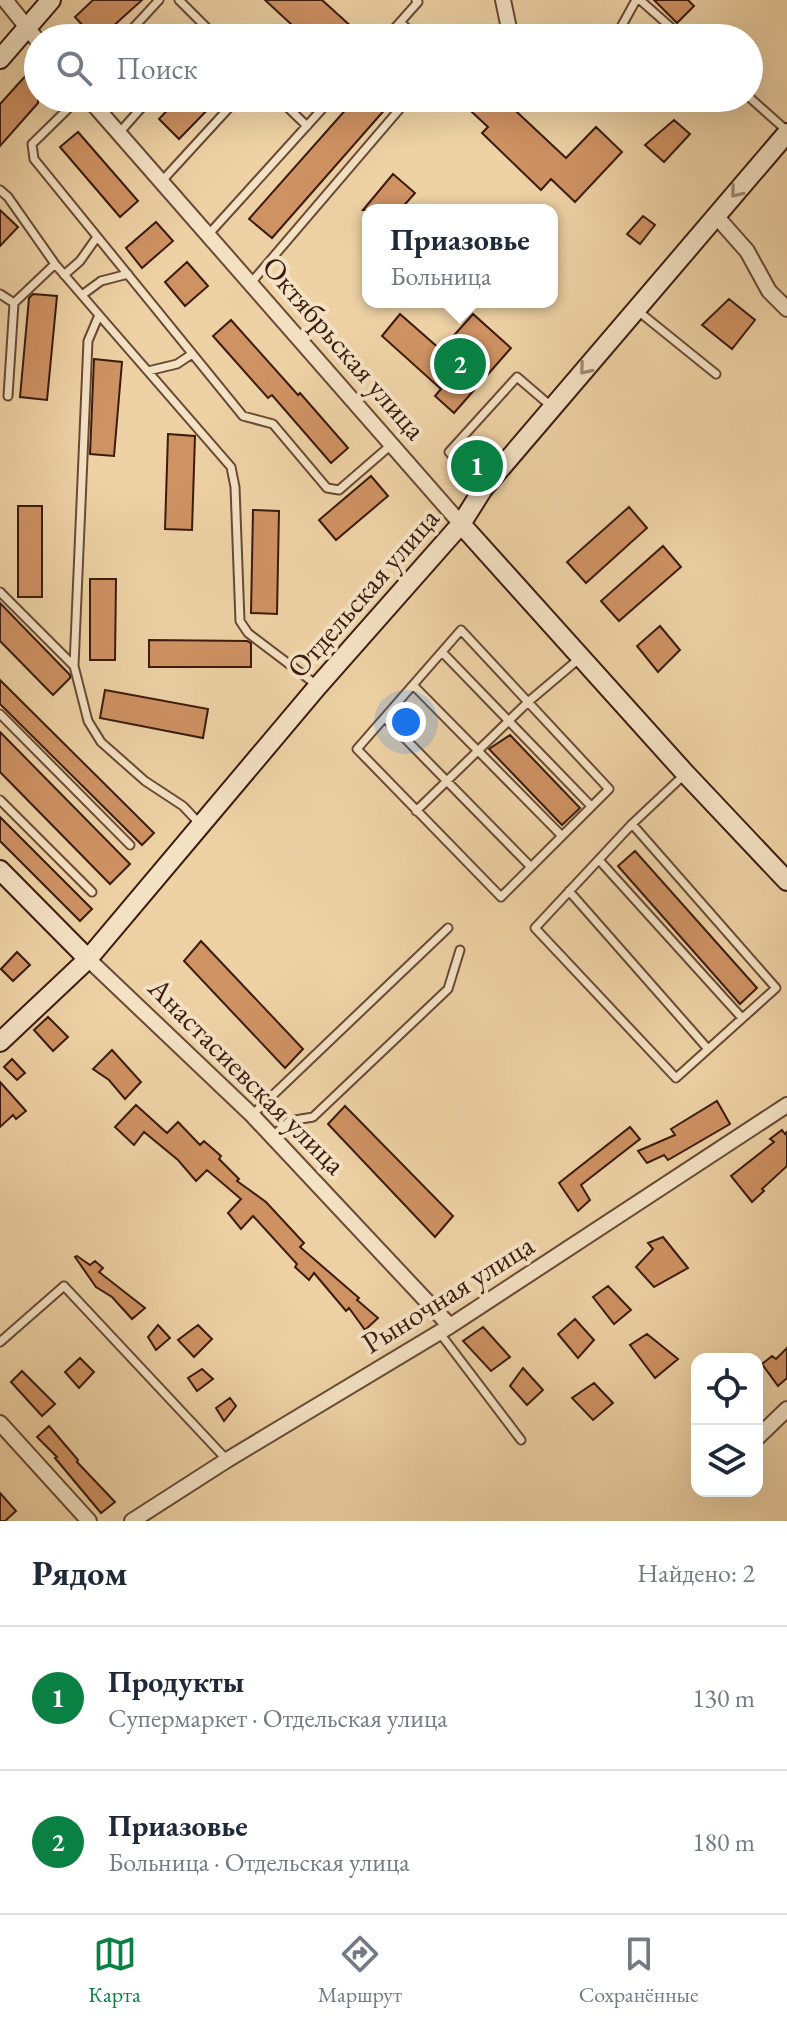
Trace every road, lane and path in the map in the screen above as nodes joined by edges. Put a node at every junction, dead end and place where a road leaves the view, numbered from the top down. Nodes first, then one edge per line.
1 (5, 0) edge
2 (51, 0) edge
3 (159, 0) edge
4 (179, 0) edge
5 (416, 0) edge
6 (503, 0) edge
7 (638, 0) edge
8 (400, 22) joint
9 (24, 24) edge
10 (38, 24) edge
11 (137, 24) edge
12 (200, 24) edge
13 (402, 24) edge
14 (508, 24) edge
15 (623, 24) edge
16 (666, 24) edge
17 (24, 40) edge
18 (0, 59) edge
19 (763, 110) edge
20 (65, 112) edge
21 (100, 112) edge
22 (138, 112) edge
23 (225, 112) edge
24 (292, 112) edge
25 (320, 112) edge
26 (397, 112) edge
27 (307, 126) junction
28 (787, 132) edge
29 (119, 133) junction
30 (161, 182) junction
31 (0, 190) edge
32 (716, 216) junction
33 (208, 235) junction
34 (97, 237) junction
35 (55, 264) junction
36 (128, 274) junction
37 (64, 275) junction
38 (250, 284) junction
39 (0, 294) edge
40 (82, 295) junction
41 (14, 303) junction
42 (787, 309) edge
43 (636, 310) junction
44 (99, 315) junction
45 (192, 354) junction
46 (148, 371) junction
47 (716, 374) dead end
48 (8, 396) dead end
49 (552, 408) junction
50 (391, 445) junction
51 (483, 489) junction
52 (461, 524) junction
53 (0, 592) edge
54 (442, 652) junction
55 (581, 656) junction
56 (74, 666) junction
57 (413, 685) junction
58 (318, 686) junction
59 (528, 702) junction
60 (0, 714) edge
61 (385, 718) junction
62 (508, 722) junction
63 (478, 751) junction
64 (685, 773) junction
65 (447, 781) junction
66 (0, 800) edge
67 (591, 806) junction
68 (416, 811) junction
69 (632, 824) junction
70 (202, 825) junction
71 (562, 836) junction
72 (130, 845) dead end
73 (599, 860) junction
74 (531, 867) junction
75 (0, 870) edge
76 (787, 881) edge
77 (569, 891) junction
78 (92, 892) dead end
79 (448, 928) dead end
80 (460, 950) dead end
81 (88, 959) junction
82 (742, 1018) junction
83 (0, 1042) edge
84 (708, 1049) junction
85 (787, 1105) edge
86 (252, 1115) junction
87 (273, 1136) junction
88 (444, 1329) junction
89 (0, 1342) edge
90 (787, 1409) edge
91 (0, 1423) edge
92 (763, 1432) edge
93 (521, 1440) dead end
94 (227, 1460) junction
95 (89, 1521) edge
96 (132, 1521) edge

1 - 9 street
2 - 10 street
3 - 11 lane
4 - 12 lane
5 - 8 lane
6 - 14 street
7 - 15 lane
7 - 16 lane
8 - 13 lane
17 - 18 street
19 - 28 lane
20 - 34 lane
21 - 29 street, Октябрьская улица
22 - 29 lane
23 - 30 lane
24 - 27 lane
25 - 27 lane
26 - 38 lane
27 - 33 lane
28 -> 32 street, Отдельская улица
29 - 30 street, Октябрьская улица
30 - 33 street, Октябрьская улица
31 - 35 lane
32 - 42 street
32 - 43 street, Отдельская улица
33 - 38 street, Октябрьская улица
34 - 36 lane
34 - 37 lane
35 - 37 lane
35 - 41 lane
36 - 40 lane
36 - 45 lane
37 - 40 lane
38 - 50 street, Октябрьская улица
39 - 41 lane
40 - 44 lane
41 - 48 lane
43 - 47 lane
43 -> 49 street, Отдельская улица
44 - 46 lane
44 - 56 lane
45 - 46 lane
45 - 50 lane
46 - 58 lane
49 - 51 street, Отдельская улица
49 - 51 lane
50 - 52 street, Октябрьская улица
51 - 52 street, Отдельская улица
52 - 55 street, Октябрьская улица
52 - 58 street, Отдельская улица
53 - 56 lane
54 - 57 lane
54 - 59 lane
54 - 62 lane
55 - 59 lane
55 - 64 street, Октябрьская улица
56 - 70 lane
57 - 61 lane
57 - 63 lane
58 - 70 street, Отдельская улица
59 - 62 lane
59 - 67 lane
60 - 72 lane
61 - 65 lane
61 - 68 lane
62 - 63 lane
62 - 67 lane
63 - 65 lane
63 - 71 lane
64 - 69 lane
64 - 76 street, Октябрьская улица
65 - 68 lane
65 - 74 lane
66 - 78 lane
67 - 71 lane
68 - 74 lane
69 - 73 lane
69 - 82 lane
70 - 81 street, Отдельская улица
71 - 74 lane
73 - 77 lane
73 - 82 lane
75 - 81 street, Анастасиевская улица
77 - 84 lane
77 - 84 lane
79 - 86 lane
80 - 87 lane
81 - 83 street, Отдельская улица
81 - 86 street, Анастасиевская улица
82 - 84 lane
85 - 88 street, Рыночная улица
86 - 87 street, Анастасиевская улица
87 - 88 street, Анастасиевская улица
88 - 93 lane
88 - 94 street, Рыночная улица
89 - 94 lane
90 - 92 street
91 - 95 street
94 - 96 street, Рыночная улица

